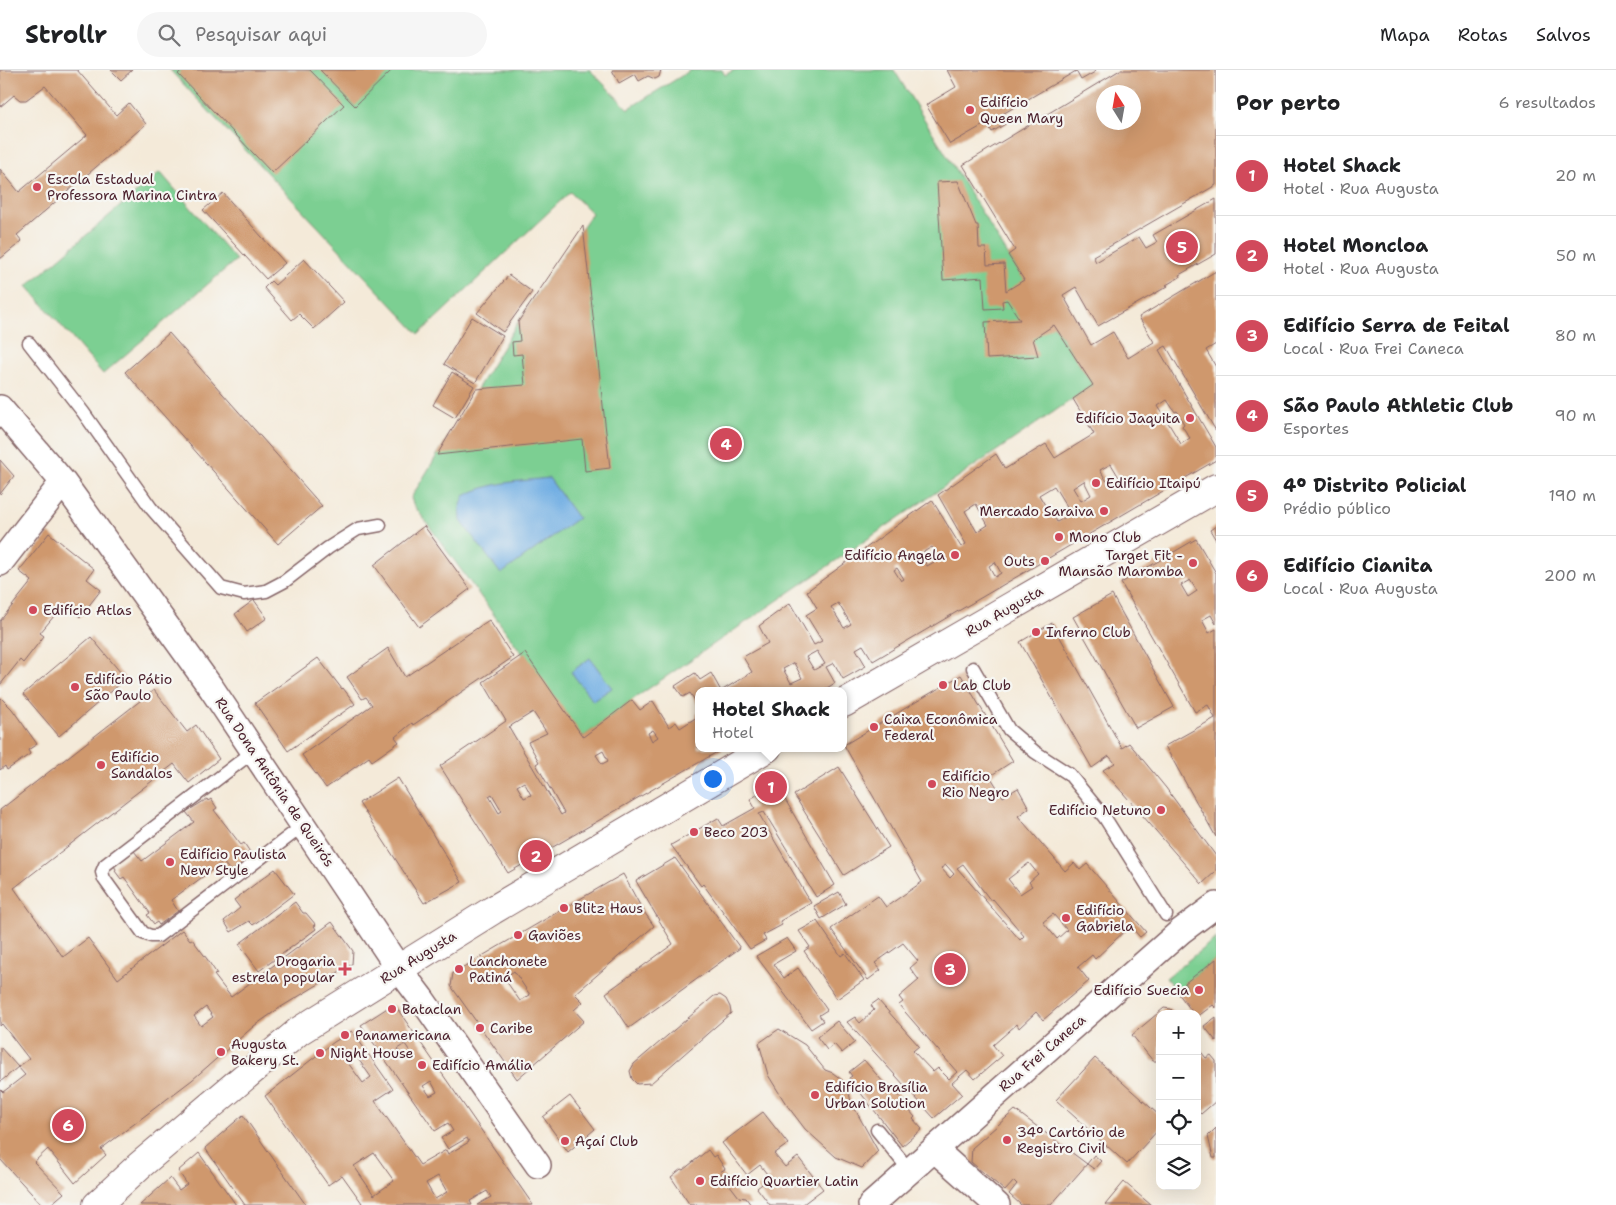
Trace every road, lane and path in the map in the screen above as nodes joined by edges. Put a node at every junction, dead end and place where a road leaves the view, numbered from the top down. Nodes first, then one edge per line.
1 (29, 343) dead end
2 (0, 408) edge
3 (63, 482) junction
4 (1216, 488) edge
5 (380, 525) dead end
6 (0, 563) edge
7 (972, 668) dead end
8 (847, 702) edge
9 (254, 751) junction
10 (760, 752) edge
11 (304, 825) junction
12 (1216, 905) edge
13 (1166, 914) dead end
14 (399, 970) junction
15 (877, 1130) dead end
16 (934, 1149) junction
17 (538, 1165) dead end
18 (910, 1171) junction
19 (97, 1205) edge
20 (871, 1205) edge
21 (997, 1205) edge

1 - 5 lane
2 - 3 street, Rua Dona Antônia de Queirós
3 - 6 street
3 - 9 street, Rua Dona Antônia de Queirós
4 - 8 main road, Rua Augusta
7 - 13 lane
9 - 11 street, Rua Dona Antônia de Queirós
9 - 11 lane
10 - 14 main road, Rua Augusta
11 - 14 street, Rua Dona Antônia de Queirós
12 - 16 street, Rua Frei Caneca
14 - 17 street, Rua Dona Antônia de Queirós
14 - 19 main road, Rua Augusta
15 - 18 lane
16 - 18 street, Rua Frei Caneca
16 - 21 street
18 - 20 street, Rua Frei Caneca

